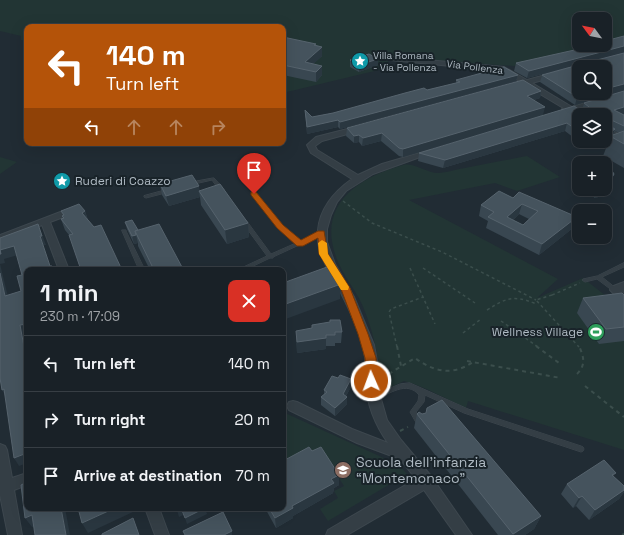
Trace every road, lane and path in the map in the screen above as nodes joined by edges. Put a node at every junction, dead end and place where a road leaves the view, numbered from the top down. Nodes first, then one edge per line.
1 (382, 58) dead end
2 (572, 70) edge
3 (526, 82) junction
4 (504, 88) edge
5 (601, 101) edge
6 (571, 110) junction
7 (556, 114) edge
8 (371, 124) edge
9 (612, 133) edge
10 (624, 140) edge
11 (438, 149) edge
12 (357, 178) junction
13 (185, 186) edge
14 (169, 190) edge
15 (225, 194) edge
16 (254, 194) dead end
17 (146, 197) dead end
18 (341, 200) dead end
19 (239, 213) edge
20 (62, 214) edge
21 (45, 221) junction
22 (124, 231) dead end
23 (321, 233) junction
24 (0, 238) edge
25 (300, 244) junction
26 (271, 258) junction
27 (624, 265) edge
28 (63, 267) edge
29 (141, 267) edge
30 (248, 267) edge
31 (410, 268) dead end
32 (423, 268) dead end
33 (598, 277) junction
34 (585, 280) joint
35 (620, 288) edge
36 (423, 297) junction
37 (624, 297) edge
38 (536, 300) junction
39 (474, 303) dead end
40 (487, 310) dead end
41 (481, 319) dead end
42 (501, 321) dead end
43 (435, 324) dead end
44 (463, 333) dead end
45 (467, 361) dead end
46 (473, 362) junction
47 (559, 364) dead end
48 (401, 366) junction
49 (577, 374) dead end
50 (561, 378) dead end
51 (380, 380) dead end
52 (585, 386) dead end
53 (416, 387) junction
54 (374, 397) junction
55 (293, 406) dead end
56 (624, 418) edge
57 (420, 424) edge
58 (408, 427) dead end
59 (400, 431) dead end
60 (581, 449) dead end
61 (0, 450) edge
62 (405, 454) junction
63 (24, 480) edge
64 (426, 481) junction
65 (3, 487) edge
66 (153, 511) edge
67 (15, 535) edge
68 (162, 535) edge
69 (333, 535) edge
70 (465, 535) edge

1 - 3 street, Via Pollenza
2 - 3 street
3 - 4 street
3 - 6 street, Via Pollenza
5 - 6 street
6 - 7 street
8 - 12 street
9 - 10 street
11 - 12 street
12 - 23 street
13 - 15 lane
14 - 17 lane
16 - 25 lane
18 - 38 path
19 - 26 lane
20 - 21 street
21 - 24 street
21 - 28 street
22 - 29 lane
23 - 25 lane
23 - 54 street
25 - 26 lane
26 - 30 lane
27 - 33 lane
31 - 36 path
32 - 39 path
33 - 34 lane
33 - 35 lane
34 - 38 path
35 - 37 street
36 - 43 path
36 - 48 path
38 - 40 path
38 - 49 path
41 - 44 path
42 - 47 path
45 - 46 path
46 - 48 path
46 - 50 path
48 - 51 path
52 - 56 path
53 - 54 lane
53 - 57 lane
53 - 60 lane
54 - 62 street
55 - 62 street
58 - 59 path
61 - 65 street
62 - 64 street
63 - 65 street
64 - 69 street
64 - 70 street
65 - 67 street
66 - 68 street

